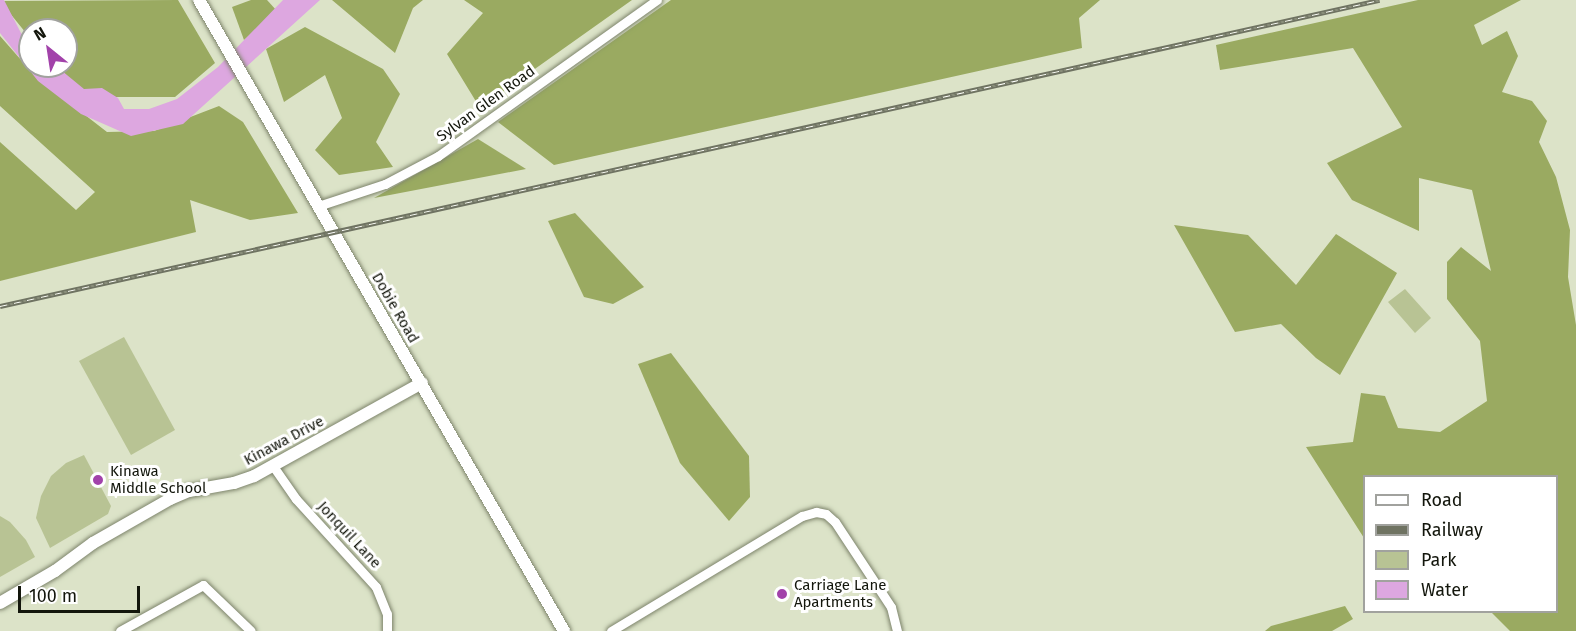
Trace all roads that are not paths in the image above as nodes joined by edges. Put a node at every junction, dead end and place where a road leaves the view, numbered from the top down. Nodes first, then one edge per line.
1 (199, 0) edge
2 (657, 0) edge
3 (318, 206) junction
4 (422, 383) junction
5 (273, 466) junction
6 (0, 603) edge
7 (120, 631) edge
8 (251, 631) edge
9 (387, 631) edge
10 (564, 631) edge
11 (611, 631) edge
12 (897, 631) edge

1 - 3 street, Dobie Road
2 - 3 street, Sylvan Glen Road
3 - 4 street, Dobie Road
4 - 5 street, Kinawa Drive
4 - 10 street, Dobie Road
5 - 6 street, Kinawa Drive
5 - 9 street, Jonquil Lane
7 - 8 street
11 - 12 street

